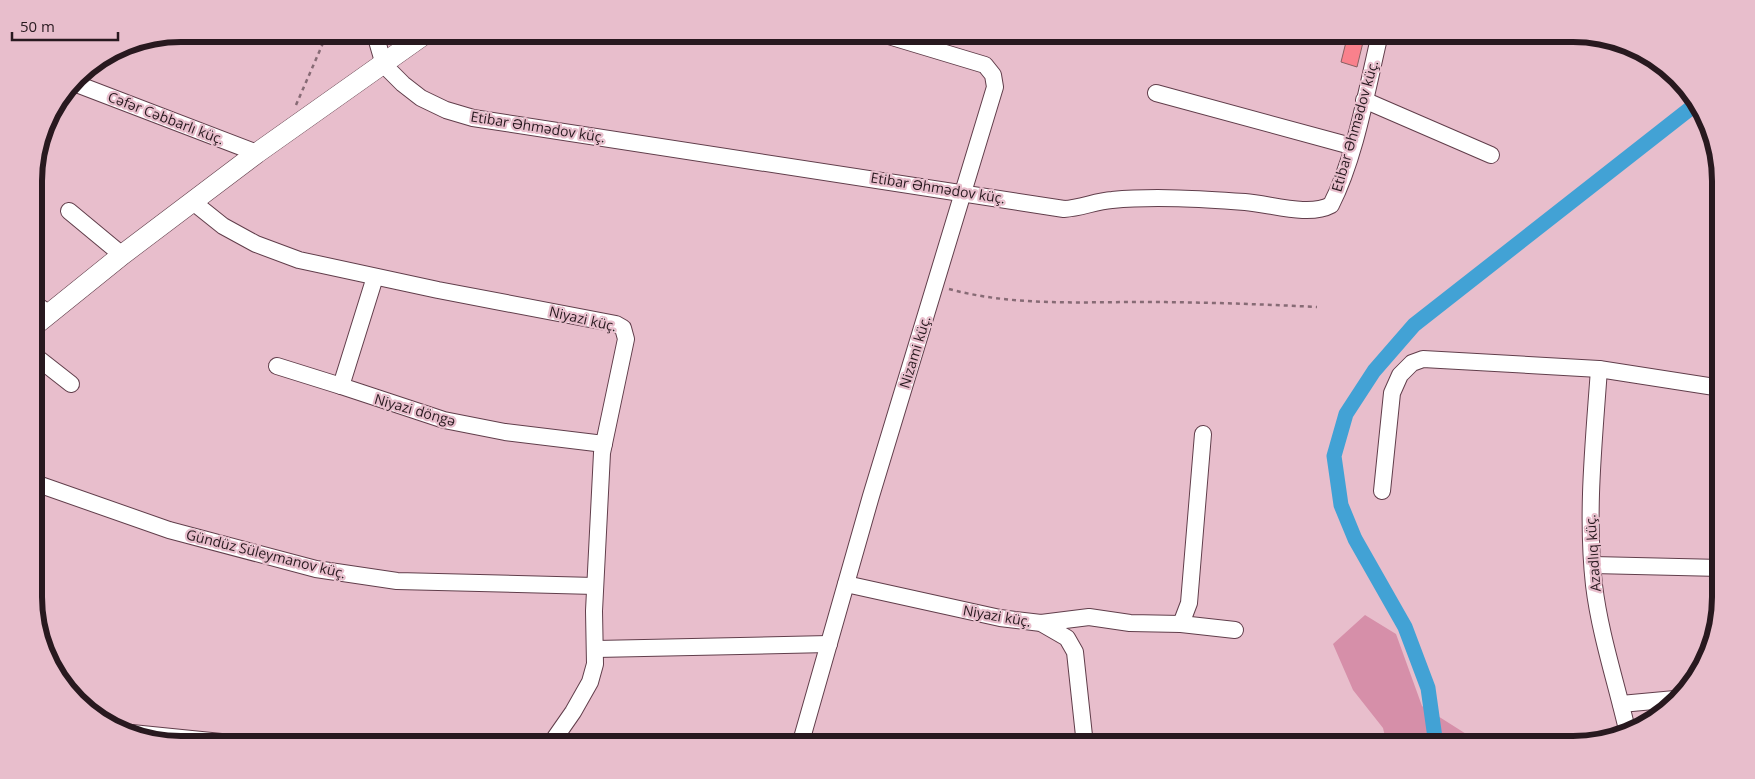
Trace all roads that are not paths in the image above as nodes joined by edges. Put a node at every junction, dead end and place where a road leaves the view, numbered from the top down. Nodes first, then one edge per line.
1 (377, 42) edge
2 (414, 42) edge
3 (908, 42) edge
4 (1378, 42) edge
5 (384, 65) junction
6 (81, 86) edge
7 (1156, 92) dead end
8 (1364, 100) junction
9 (1351, 146) junction
10 (257, 154) junction
11 (1491, 155) dead end
12 (964, 192) junction
13 (193, 202) junction
14 (69, 211) dead end
15 (122, 255) junction
16 (375, 276) junction
17 (43, 311) edge
18 (43, 362) edge
19 (277, 366) dead end
20 (1599, 369) junction
21 (71, 384) dead end
22 (341, 386) junction
23 (1712, 387) edge
24 (1203, 434) dead end
25 (604, 444) junction
26 (42, 486) edge
27 (1382, 491) dead end
28 (1592, 565) junction
29 (1712, 568) edge
30 (846, 584) junction
31 (595, 586) junction
32 (1041, 623) junction
33 (1181, 624) junction
34 (1235, 630) dead end
35 (829, 644) junction
36 (596, 650) junction
37 (1668, 700) edge
38 (1621, 704) junction
39 (1626, 726) edge
40 (556, 736) edge
41 (803, 736) edge
42 (1084, 736) edge

1 - 5 street
2 - 5 street
3 - 12 street, Nizami küç.
4 - 8 street, Etibar Əhmədov küç.
5 - 10 street
5 - 12 street, Etibar Əhmədov küç.
6 - 10 street, Cəfər Cəbbarlı küç.
7 - 9 street
8 - 9 street, Etibar Əhmədov küç.
8 - 11 street
9 - 12 street, Etibar Əhmədov küç.
10 - 13 street
12 - 30 street, Nizami küç.
13 - 15 street
13 - 16 street, Niyazi küç.
14 - 15 street
15 - 17 street
16 - 22 street
16 - 25 street, Niyazi küç.
18 - 21 street
19 - 22 street, Niyazi döngə
20 - 23 street
20 - 27 street
20 - 28 street, Azadlıq küç.
22 - 25 street, Niyazi döngə
24 - 33 street
25 - 31 street, Niyazi küç.
26 - 31 street, Gündüz Süleymanov küç.
28 - 29 street
28 - 38 street, Azadlıq küç.
30 - 32 street, Niyazi küç.
30 - 35 street, Nizami küç.
31 - 36 street, Niyazi küç.
32 - 33 street
32 - 42 street, Niyazi küç.
33 - 34 street
35 - 36 street
35 - 41 street, Nizami küç.
36 - 40 street, Niyazi küç.
37 - 38 street
38 - 39 street, Azadlıq küç.

